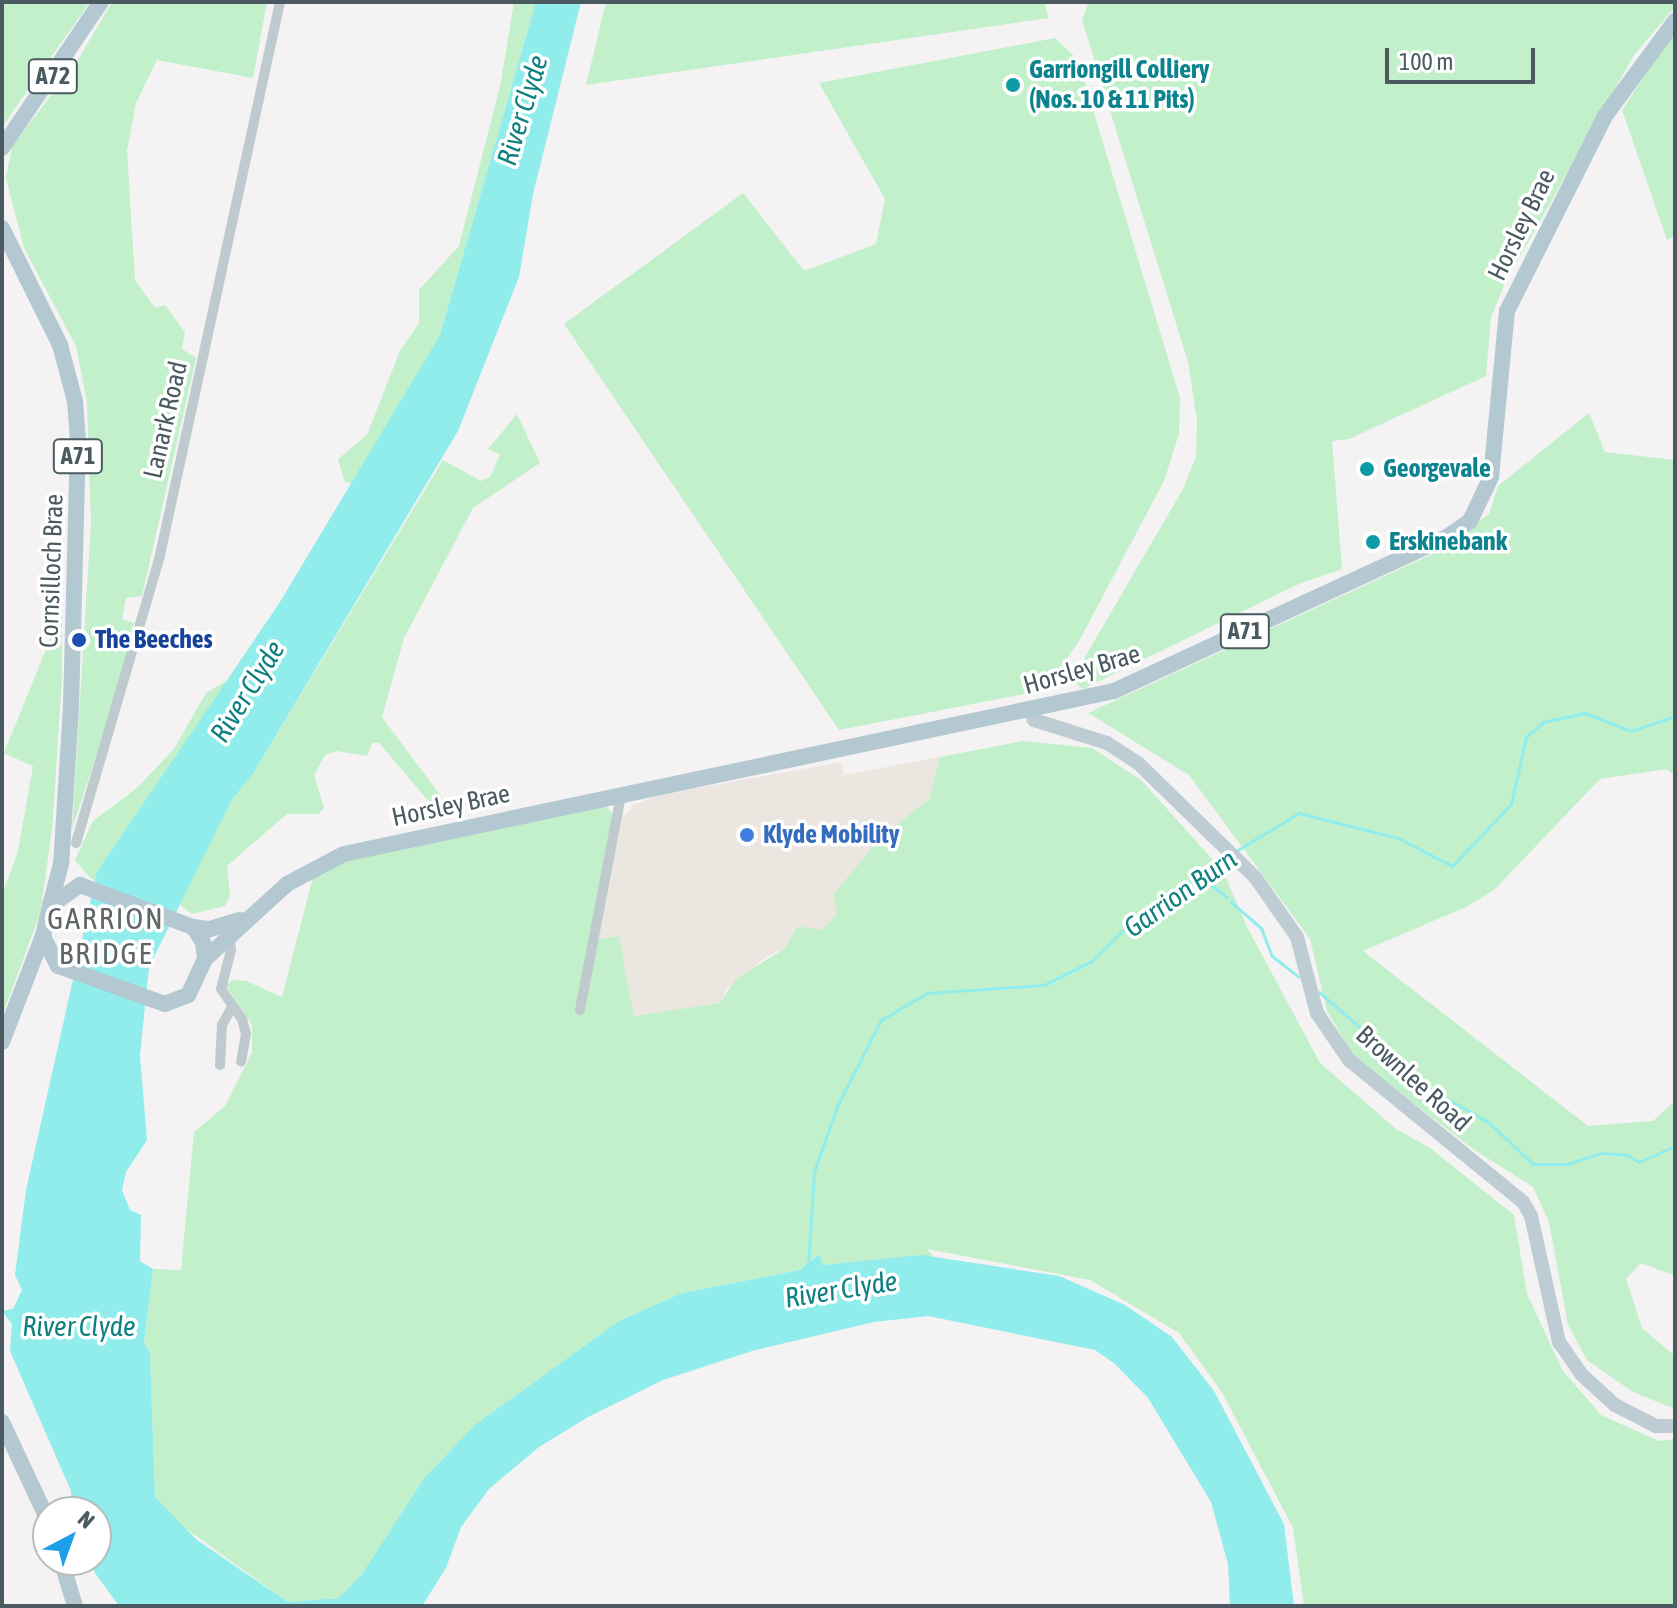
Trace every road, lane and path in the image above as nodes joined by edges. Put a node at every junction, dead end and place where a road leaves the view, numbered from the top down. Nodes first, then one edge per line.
1 (101, 2) edge
2 (280, 2) edge
3 (1675, 21) edge
4 (2, 148) edge
5 (2, 228) edge
6 (2, 253) edge
7 (31, 288) junction
8 (1030, 711) junction
9 (621, 795) junction
10 (76, 843) dead end
11 (61, 864) junction
12 (85, 887) junction
13 (50, 906) junction
14 (249, 917) junction
15 (191, 926) junction
16 (229, 935) junction
17 (43, 936) junction
18 (205, 959) junction
19 (58, 966) junction
20 (23, 985) junction
21 (232, 1007) junction
22 (580, 1010) dead end
23 (2, 1042) edge
24 (241, 1062) dead end
25 (220, 1065) dead end
26 (2, 1422) edge
27 (1675, 1426) edge
28 (37, 1496) edge
29 (66, 1576) edge
30 (75, 1606) edge

1 - 4 main road, A72
2 - 10 street, Lanark Road
3 - 8 main road, Horsley Brae / A71
5 - 7 main road, Cornsilloch Brae / A71
6 - 7 main road, Cornsilloch Brae / A71
7 - 11 main road, Cornsilloch Brae / A71
8 - 9 main road, Horsley Brae / A71
8 - 27 main road, Brownlee Road
9 - 14 main road, Horsley Brae / A71
9 - 22 street
11 - 12 main road, A71
11 - 13 main road, Cornsilloch Brae / A71
12 - 13 main road
12 - 15 main road, A71
13 - 17 main road, A71
14 - 15 main road, Horsley Brae / A71
14 - 16 main road, Horsley Brae / A71
15 - 18 main road
16 - 18 main road, Horsley Brae / A71
16 - 21 street
17 - 19 main road
17 - 20 main road
18 - 19 main road, A71
19 - 20 main road
20 - 23 main road
21 - 24 street
21 - 25 street
26 - 28 main road
29 - 30 main road

